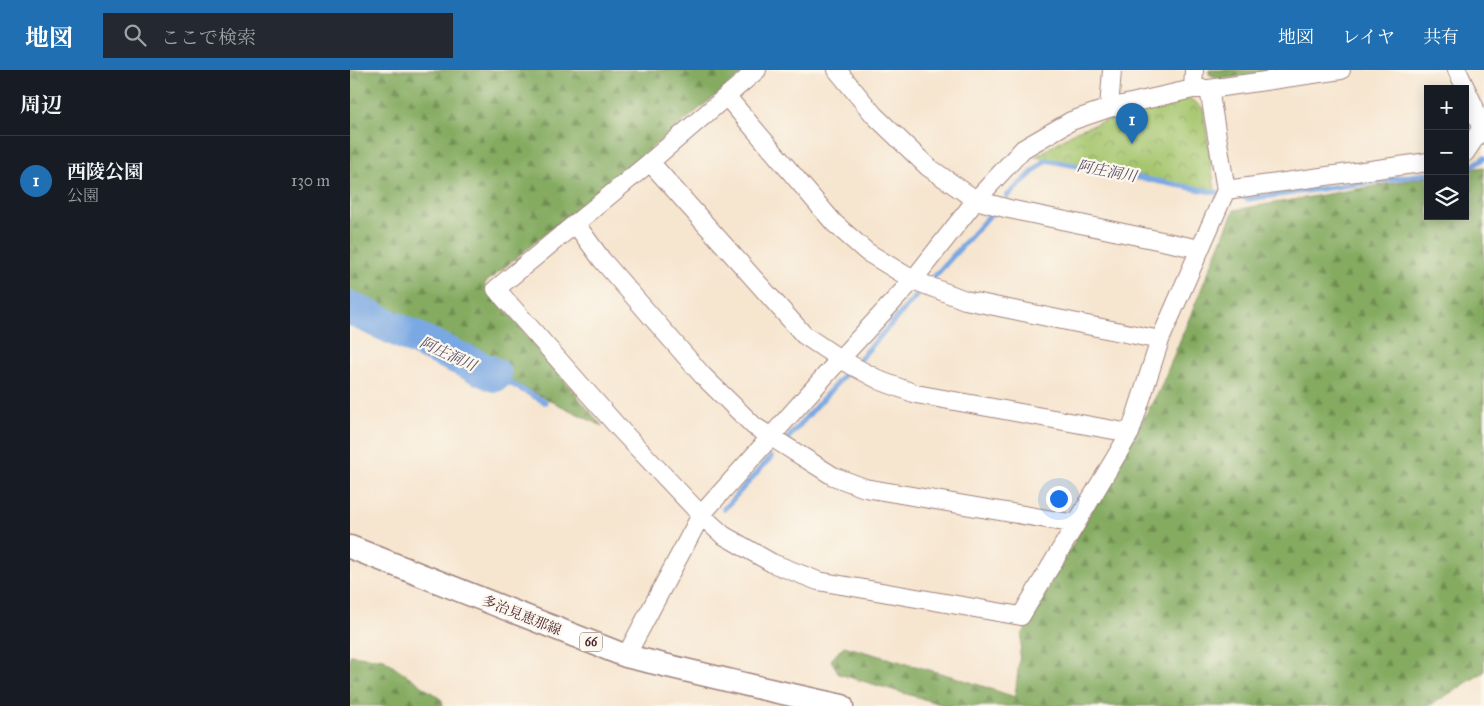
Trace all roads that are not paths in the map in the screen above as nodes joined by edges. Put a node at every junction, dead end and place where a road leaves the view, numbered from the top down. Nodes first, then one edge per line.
1 (757, 70) edge
2 (837, 70) edge
3 (1112, 70) edge
4 (1194, 70) edge
5 (1341, 70) edge
6 (1457, 70) edge
7 (1201, 89) junction
8 (727, 97) junction
9 (1108, 108) junction
10 (1469, 147) edge
11 (650, 162) junction
12 (1424, 163) edge
13 (1226, 190) junction
14 (976, 200) junction
15 (575, 224) junction
16 (1200, 249) junction
17 (913, 280) junction
18 (1160, 340) junction
19 (840, 359) junction
20 (1130, 433) junction
21 (770, 437) junction
22 (701, 515) junction
23 (1076, 524) junction
24 (350, 547) edge
25 (626, 656) junction
26 (842, 706) edge

1 - 8 street
2 - 14 street
3 - 9 street
4 - 7 street
5 - 7 street
6 - 10 street
7 - 9 street
7 - 13 street
8 - 11 street
8 - 17 street
9 - 14 street
11 - 15 street
11 - 19 street
12 - 13 street
13 - 16 street
14 - 16 street
14 - 17 street
15 - 21 street
15 - 22 street
16 - 18 street
17 - 18 street
17 - 19 street
18 - 20 street
19 - 20 street
19 - 21 street
20 - 23 street
21 - 22 street
21 - 23 street
22 - 23 street
22 - 25 street
24 - 25 main road, 多治見恵那線 / 66
25 - 26 main road, 多治見恵那線 / 66

